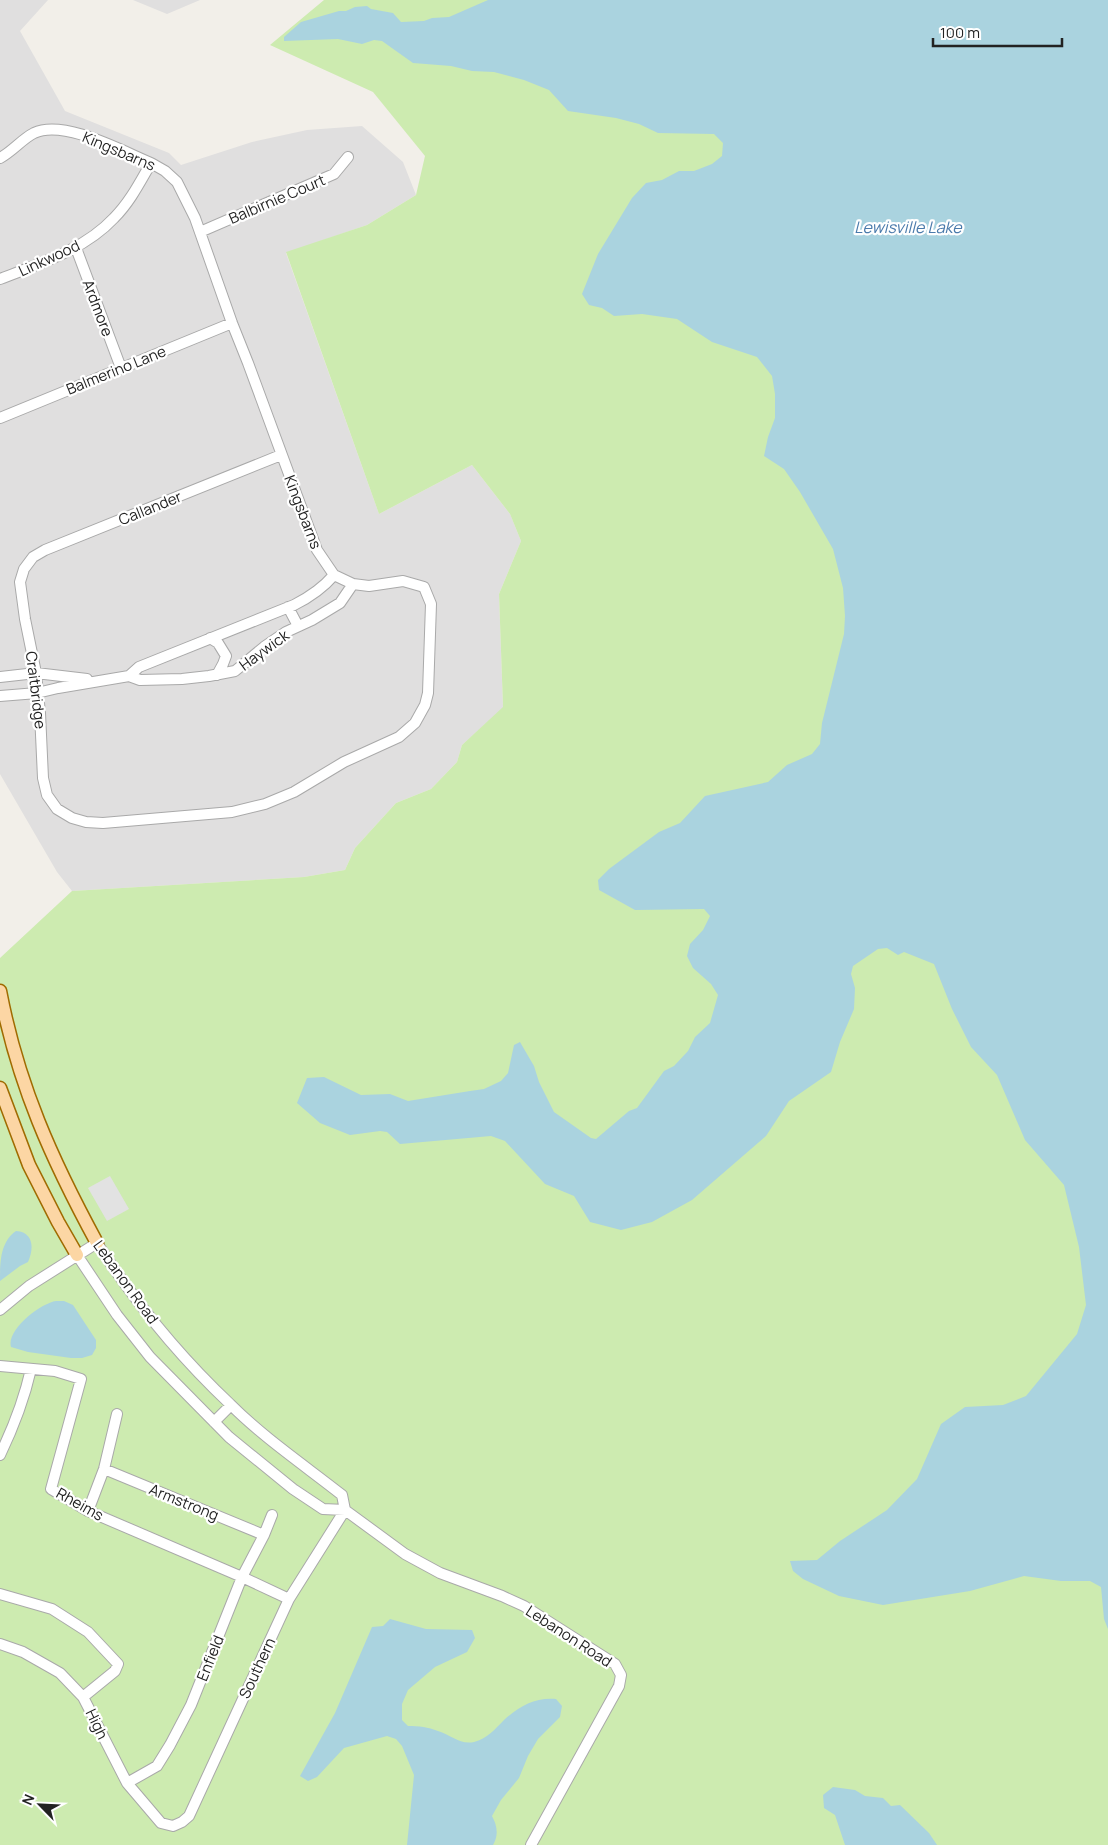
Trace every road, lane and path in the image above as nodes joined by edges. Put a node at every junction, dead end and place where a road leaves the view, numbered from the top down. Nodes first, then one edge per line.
1 (348, 157) dead end
2 (0, 158) edge
3 (151, 163) junction
4 (200, 232) junction
5 (76, 248) junction
6 (0, 279) edge
7 (232, 323) junction
8 (121, 368) junction
9 (0, 418) edge
10 (281, 455) junction
11 (24, 568) joint
12 (334, 575) junction
13 (353, 584) junction
14 (288, 607) junction
15 (298, 626) junction
16 (210, 638) junction
17 (36, 674) junction
18 (217, 675) junction
19 (12, 676) junction
20 (129, 676) junction
21 (0, 677) edge
22 (100, 680) junction
23 (37, 693) junction
24 (15, 695) junction
25 (0, 696) edge
26 (0, 991) edge
27 (0, 1088) edge
28 (97, 1243) junction
29 (77, 1255) junction
30 (0, 1310) edge
31 (0, 1366) edge
32 (31, 1368) junction
33 (230, 1406) junction
34 (117, 1414) dead end
35 (214, 1422) junction
36 (0, 1455) edge
37 (104, 1469) junction
38 (345, 1510) junction
39 (88, 1511) junction
40 (272, 1515) dead end
41 (264, 1535) junction
42 (242, 1577) junction
43 (0, 1594) edge
44 (289, 1599) junction
45 (0, 1644) edge
46 (84, 1696) junction
47 (127, 1783) junction
48 (173, 1826) joint
49 (531, 1845) edge

1 - 4 street, Balbirnie Court
2 - 3 street, Kingsbarns
3 - 4 street, Kingsbarns
3 - 5 street, Linkwood
4 - 7 street, Kingsbarns
5 - 6 street, Linkwood
5 - 8 street, Ardmore
7 - 8 street, Balmerino Lane
7 - 10 street, Kingsbarns
8 - 9 street, Balmerino Lane
10 - 11 street, Callander
10 - 12 street, Kingsbarns
11 - 17 street, Craitbridge
12 - 13 street
12 - 14 street, Haywick
13 - 15 street, Haywick
13 - 23 street, Craitbridge
14 - 15 street
14 - 16 street, Haywick
15 - 18 street, Haywick
16 - 18 street
16 - 20 street, Haywick
17 - 19 street, Haywick
17 - 22 street, Haywick
17 - 23 street, Craitbridge
18 - 20 street, Haywick
19 - 21 street, Haywick
19 - 24 street
20 - 22 street, Haywick
22 - 23 street, Haywick
23 - 24 street, Haywick
24 - 25 street, Haywick
26 - 28 main road, Lebanon Road
27 - 29 main road, Lebanon Road
28 - 29 street
28 - 33 street, Lebanon Road
29 - 30 street
29 - 35 street, Lebanon Road
31 - 32 street, Rheims
32 - 36 street
32 - 39 street, Rheims
33 - 35 street
33 - 38 street, Lebanon Road
34 - 37 street
35 - 38 street, Lebanon Road
37 - 39 street
37 - 41 street, Armstrong
38 - 44 street, Southern
38 - 49 street, Lebanon Road
39 - 42 street, Rheims
40 - 41 street, Enfield
41 - 42 street, Enfield
42 - 44 street, Rheims
42 - 47 street, Enfield
43 - 46 street
44 - 48 street, Southern
45 - 46 street, High
46 - 47 street, High
47 - 48 street, High

